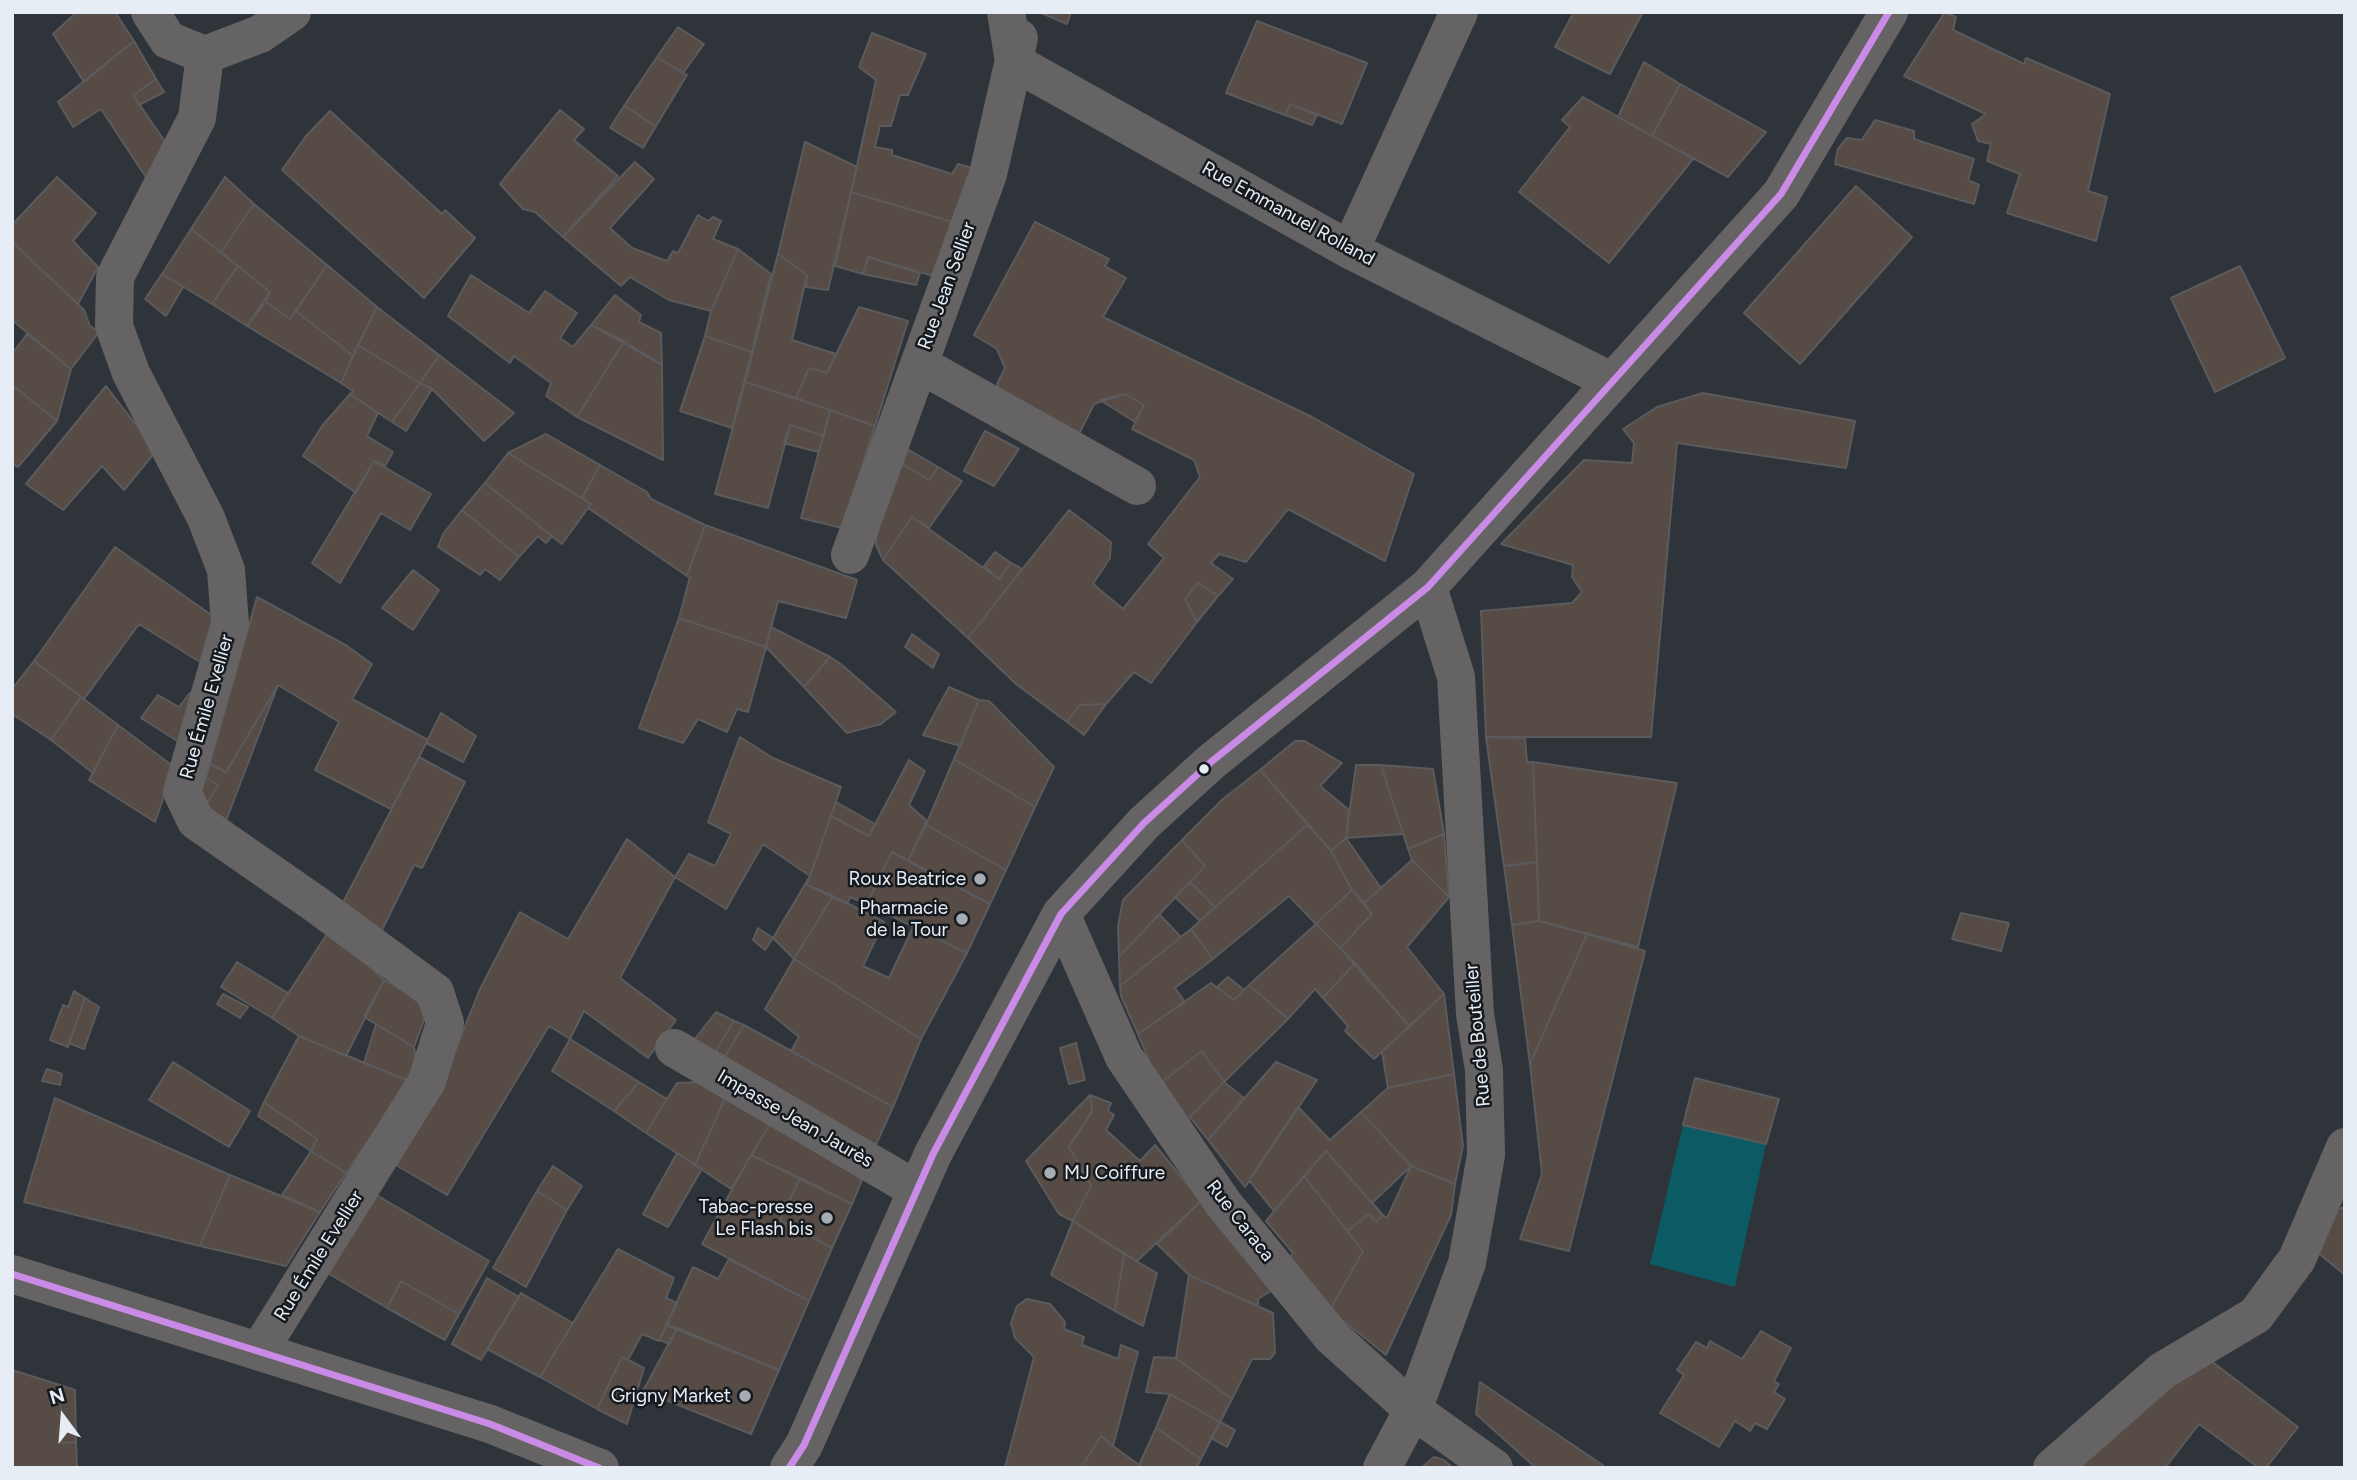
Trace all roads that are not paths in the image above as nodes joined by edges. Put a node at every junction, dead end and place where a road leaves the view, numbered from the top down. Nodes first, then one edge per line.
1 (150, 12) edge
2 (292, 12) edge
3 (1006, 12) edge
4 (1024, 12) edge
5 (1458, 12) edge
6 (1889, 12) edge
7 (205, 55) junction
8 (1014, 62) junction
9 (1350, 250) junction
10 (919, 364) junction
11 (1611, 381) junction
12 (1137, 486) dead end
13 (850, 555) dead end
14 (1428, 587) junction
15 (1061, 914) junction
16 (674, 1048) dead end
17 (2345, 1147) edge
18 (917, 1190) junction
19 (12, 1274) edge
20 (259, 1351) junction
21 (1413, 1410) junction
22 (792, 1467) edge
23 (600, 1468) edge
24 (1382, 1468) edge
25 (1494, 1468) edge
26 (2052, 1468) edge

1 - 7 street
2 - 7 street
3 - 8 street
4 - 8 street, Rue Jean Sellier
5 - 9 street
6 - 11 street
7 - 20 street, Rue Émile Evellier
8 - 9 street, Rue Emmanuel Rolland
8 - 10 street, Rue Jean Sellier
9 - 11 street, Rue Emmanuel Rolland
10 - 12 street
10 - 13 street, Rue Jean Sellier
11 - 14 street
14 - 15 street
14 - 21 street, Rue de Bouteiller
15 - 18 street
15 - 21 street, Rue Caraca
16 - 18 street, Impasse Jean Jaurès
17 - 26 street
18 - 22 street
19 - 20 street
20 - 23 street
21 - 24 street, Rue de Bouteiller
21 - 25 street, Rue Caraca

